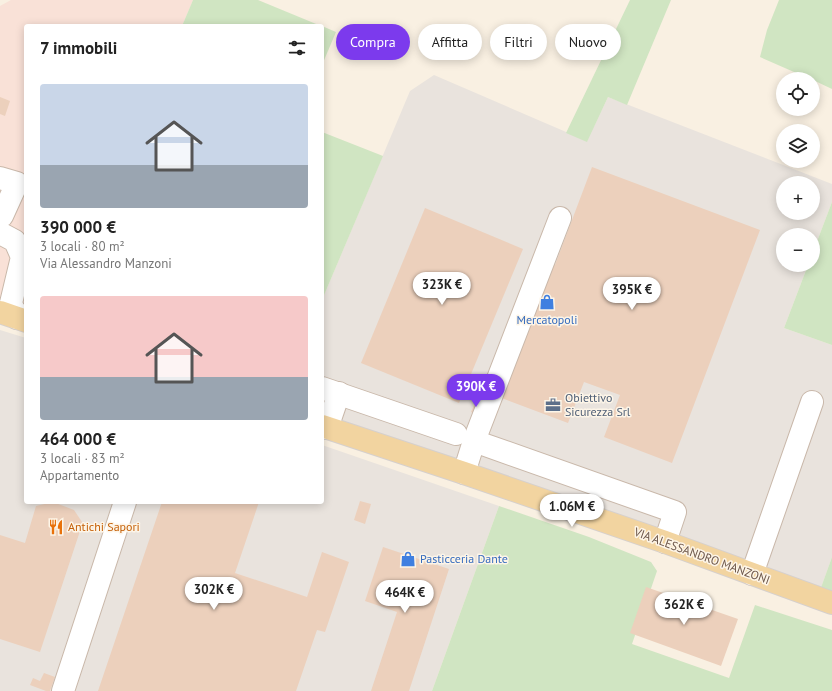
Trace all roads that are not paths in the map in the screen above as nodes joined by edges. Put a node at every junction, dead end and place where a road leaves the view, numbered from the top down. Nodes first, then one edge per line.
1 (14, 186) edge
2 (0, 217) edge
3 (560, 218) dead end
4 (0, 233) edge
5 (17, 317) edge
6 (330, 390) edge
7 (812, 402) dead end
8 (325, 427) edge
9 (465, 438) junction
10 (464, 473) junction
11 (124, 504) edge
12 (665, 542) junction
13 (752, 574) junction
14 (832, 603) edge
15 (63, 691) edge

1 - 2 lane
3 - 9 lane
4 - 5 lane
6 - 8 lane
6 - 9 lane
7 - 13 lane
8 - 10 main road, VIA ALESSANDRO MANZONI
9 - 10 lane
9 - 12 lane
10 - 12 main road, VIA ALESSANDRO MANZONI
11 - 15 lane
12 - 13 main road, VIA ALESSANDRO MANZONI
13 - 14 main road, VIA ALESSANDRO MANZONI

